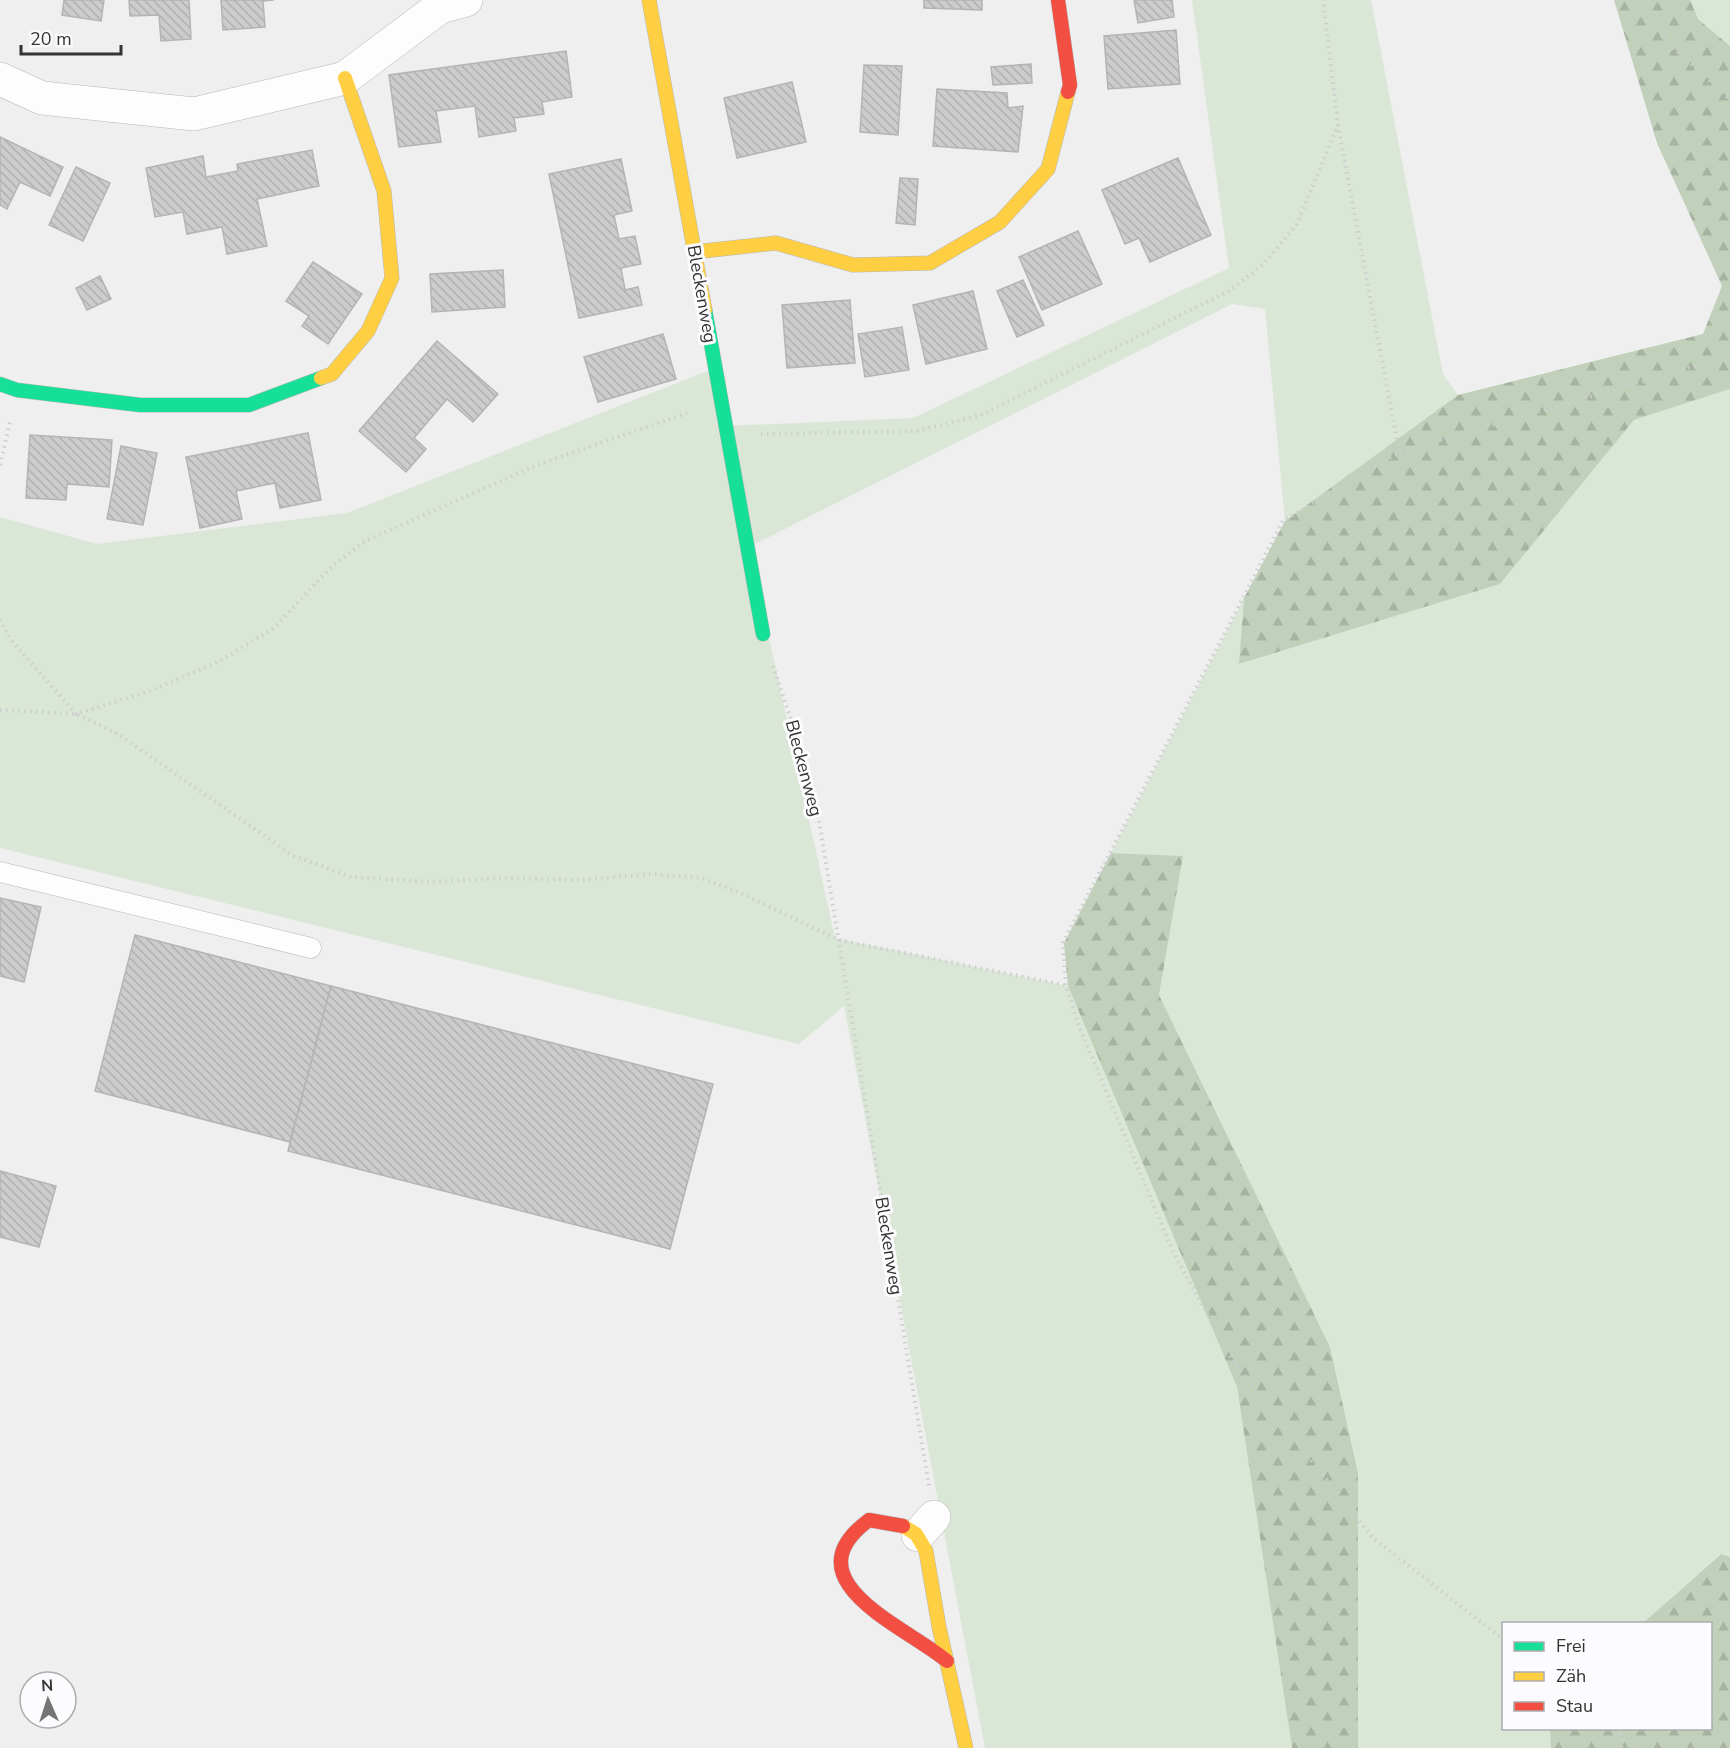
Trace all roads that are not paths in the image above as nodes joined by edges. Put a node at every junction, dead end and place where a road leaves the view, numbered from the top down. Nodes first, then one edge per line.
1 (466, 0) edge
2 (649, 0) edge
3 (1058, 0) edge
4 (345, 78) junction
5 (0, 79) edge
6 (694, 252) junction
7 (0, 384) edge
8 (763, 634) road end
9 (0, 872) edge
10 (311, 948) dead end
11 (947, 1661) junction
12 (966, 1748) edge

1 - 4 street
2 - 6 street, Bleckenweg
3 - 6 street
4 - 5 street
4 - 7 street
6 - 8 street, Bleckenweg
9 - 10 lane
11 - 11 street
11 - 12 street

